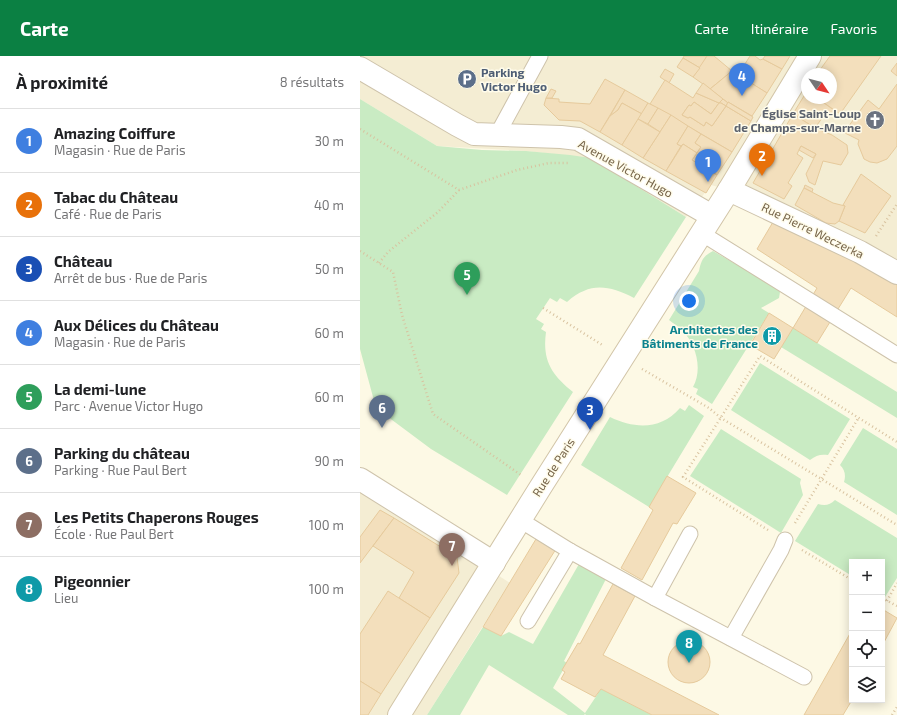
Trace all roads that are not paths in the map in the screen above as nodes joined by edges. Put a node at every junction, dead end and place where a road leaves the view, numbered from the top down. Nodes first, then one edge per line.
1 (540, 56) edge
2 (810, 56) edge
3 (360, 68) edge
4 (498, 135) junction
5 (729, 190) junction
6 (707, 225) junction
7 (897, 273) edge
8 (897, 355) edge
9 (360, 479) edge
10 (520, 520) junction
11 (690, 534) dead end
12 (785, 540) road end
13 (570, 551) junction
14 (494, 563) junction
15 (655, 598) junction
16 (528, 621) dead end
17 (731, 638) junction
18 (804, 677) dead end
19 (398, 715) edge

1 - 4 lane
2 - 5 main road, Rue de Paris
3 - 4 main road, Avenue Victor Hugo
4 - 6 main road, Avenue Victor Hugo
5 - 6 main road, Rue de Paris
5 - 7 main road, Rue Pierre Weczerka
6 - 8 lane
6 - 10 main road, Rue de Paris
9 - 14 main road
10 - 13 lane
10 - 14 main road, Rue de Paris
11 - 15 lane
12 - 17 lane
13 - 15 lane
13 - 16 lane
14 - 19 main road, Rue de Paris
15 - 17 lane
17 - 18 lane

